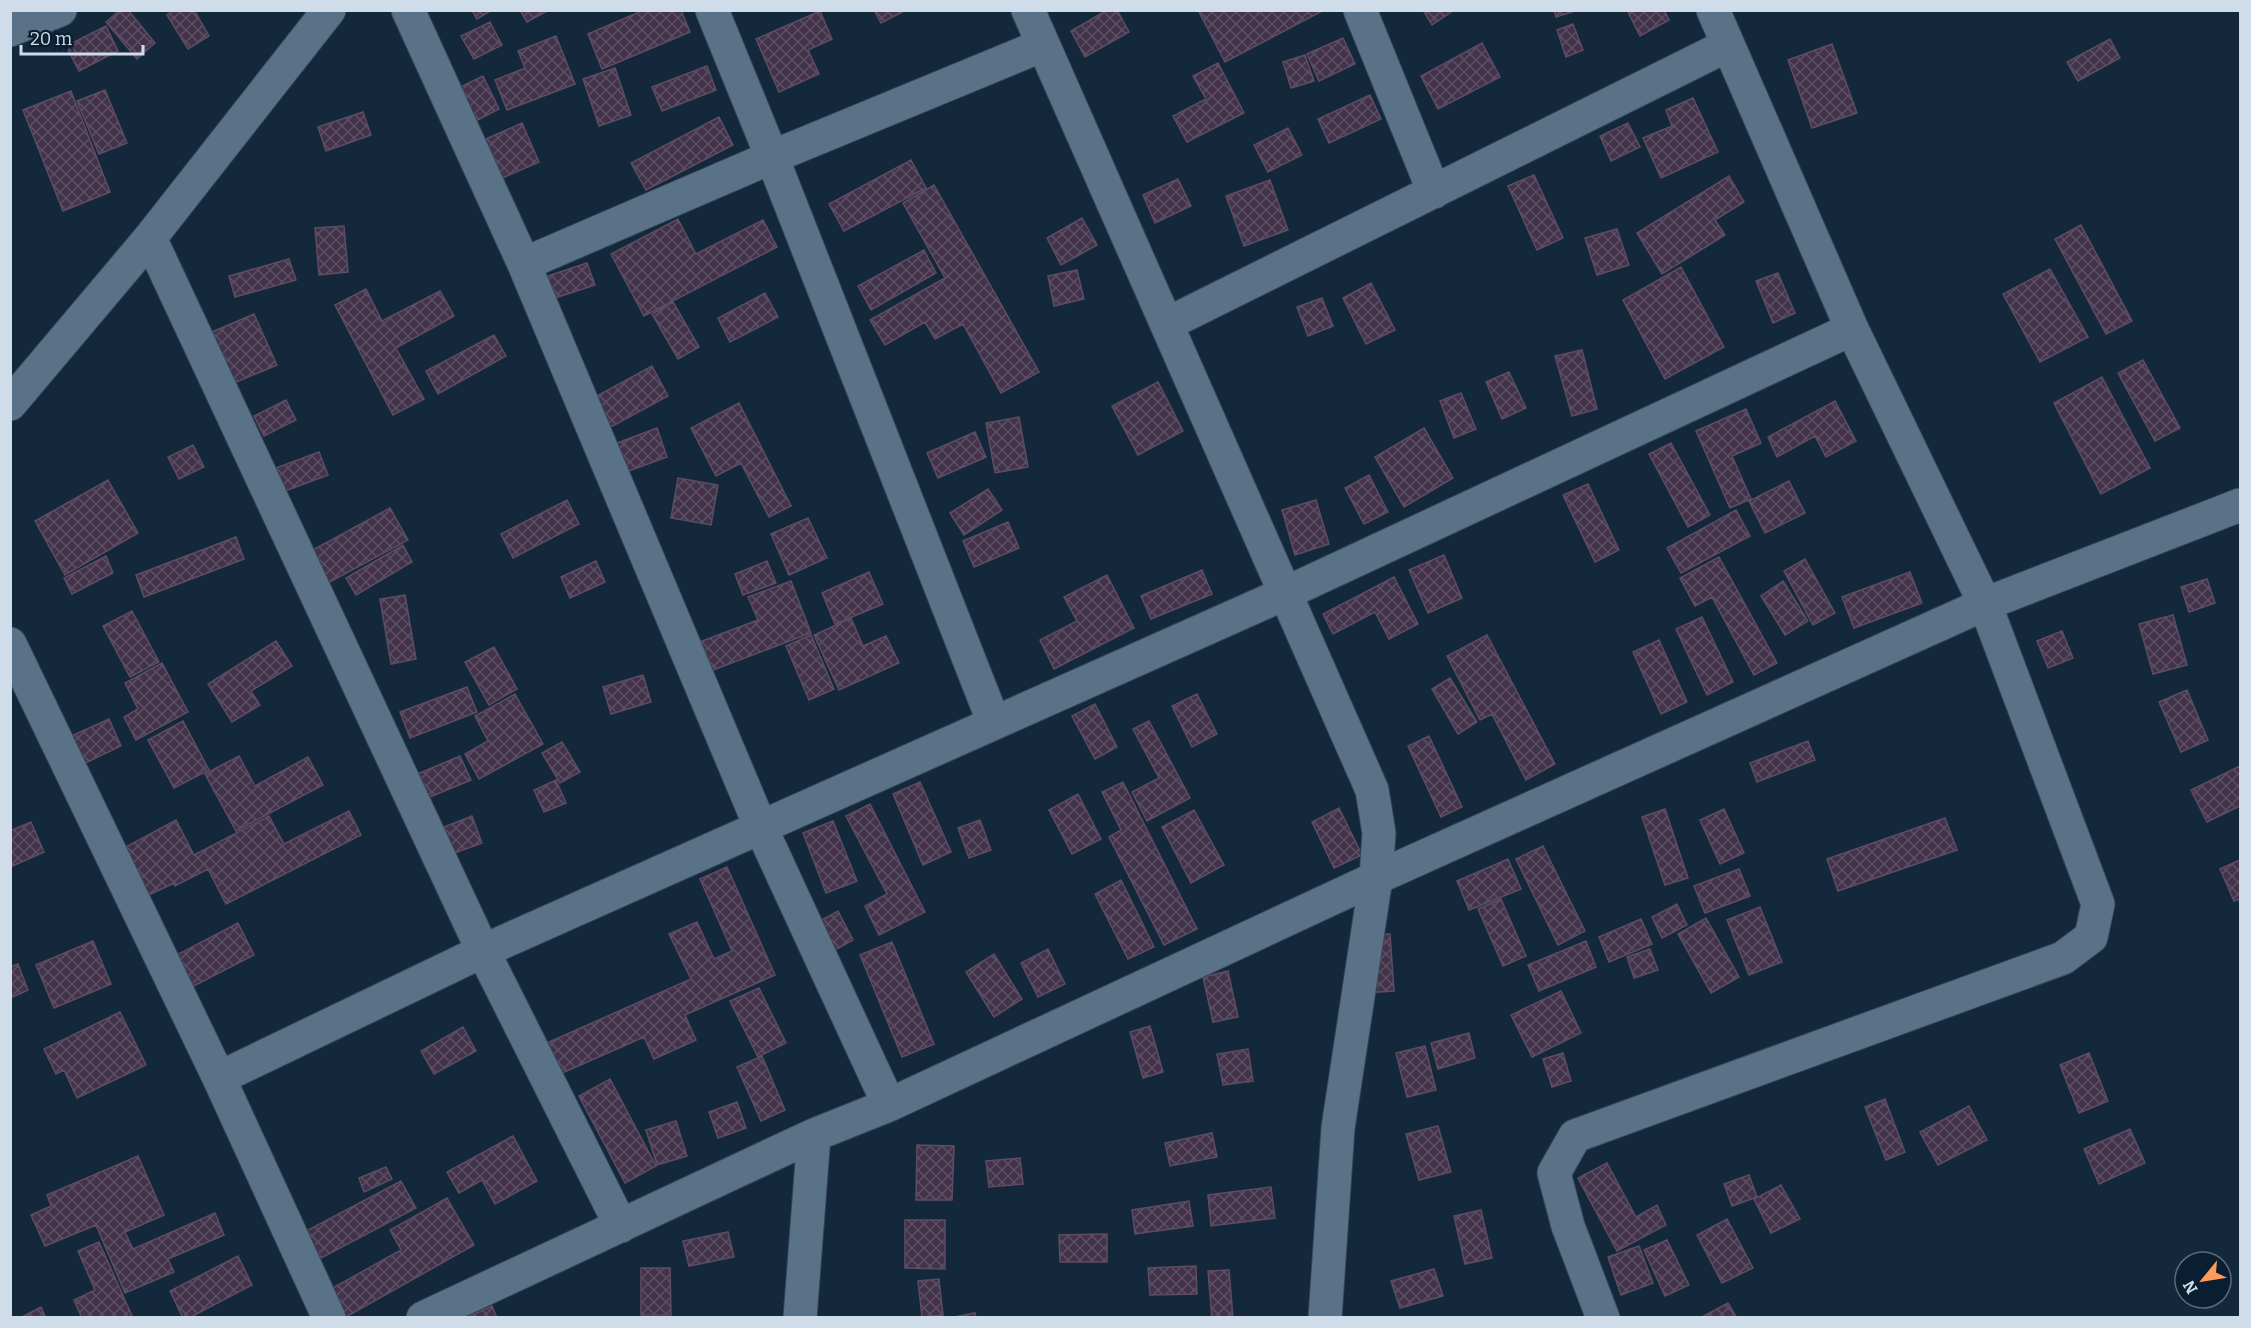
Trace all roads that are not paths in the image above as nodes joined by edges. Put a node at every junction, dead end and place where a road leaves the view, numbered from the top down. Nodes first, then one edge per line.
1 (60, 10) edge
2 (329, 10) edge
3 (408, 10) edge
4 (712, 10) edge
5 (1028, 10) edge
6 (1360, 10) edge
7 (1713, 10) edge
8 (10, 30) edge
9 (1043, 45) junction
10 (1728, 45) junction
11 (772, 157) junction
12 (1434, 192) junction
13 (150, 238) junction
14 (524, 264) junction
15 (1167, 324) junction
16 (1852, 329) junction
17 (10, 404) edge
18 (2241, 505) edge
19 (1286, 593) junction
20 (1985, 604) junction
21 (10, 645) edge
22 (994, 723) junction
23 (761, 828) junction
24 (1376, 878) junction
25 (483, 951) junction
26 (219, 1078) junction
27 (889, 1106) junction
28 (814, 1135) junction
29 (621, 1226) junction
30 (329, 1317) edge
31 (423, 1317) edge
32 (800, 1317) edge
33 (1325, 1317) edge
34 (1603, 1317) edge

1 - 8 street
2 - 13 street
3 - 14 street
4 - 11 street
5 - 9 street
6 - 12 street
7 - 10 street
9 - 11 street
9 - 15 street
10 - 12 street
10 - 16 street
11 - 14 street
11 - 22 street
12 - 15 street
13 - 17 street
13 - 25 street
14 - 23 street
15 - 19 street
16 - 19 street
16 - 20 street
18 - 20 street
19 - 22 street
19 - 24 street
20 - 24 street
20 - 34 street
21 - 26 street
22 - 23 street
23 - 25 street
23 - 27 street
24 - 27 street
24 - 33 street
25 - 26 street
25 - 29 street
26 - 30 street
27 - 28 street
28 - 29 street
28 - 32 street
29 - 31 street

